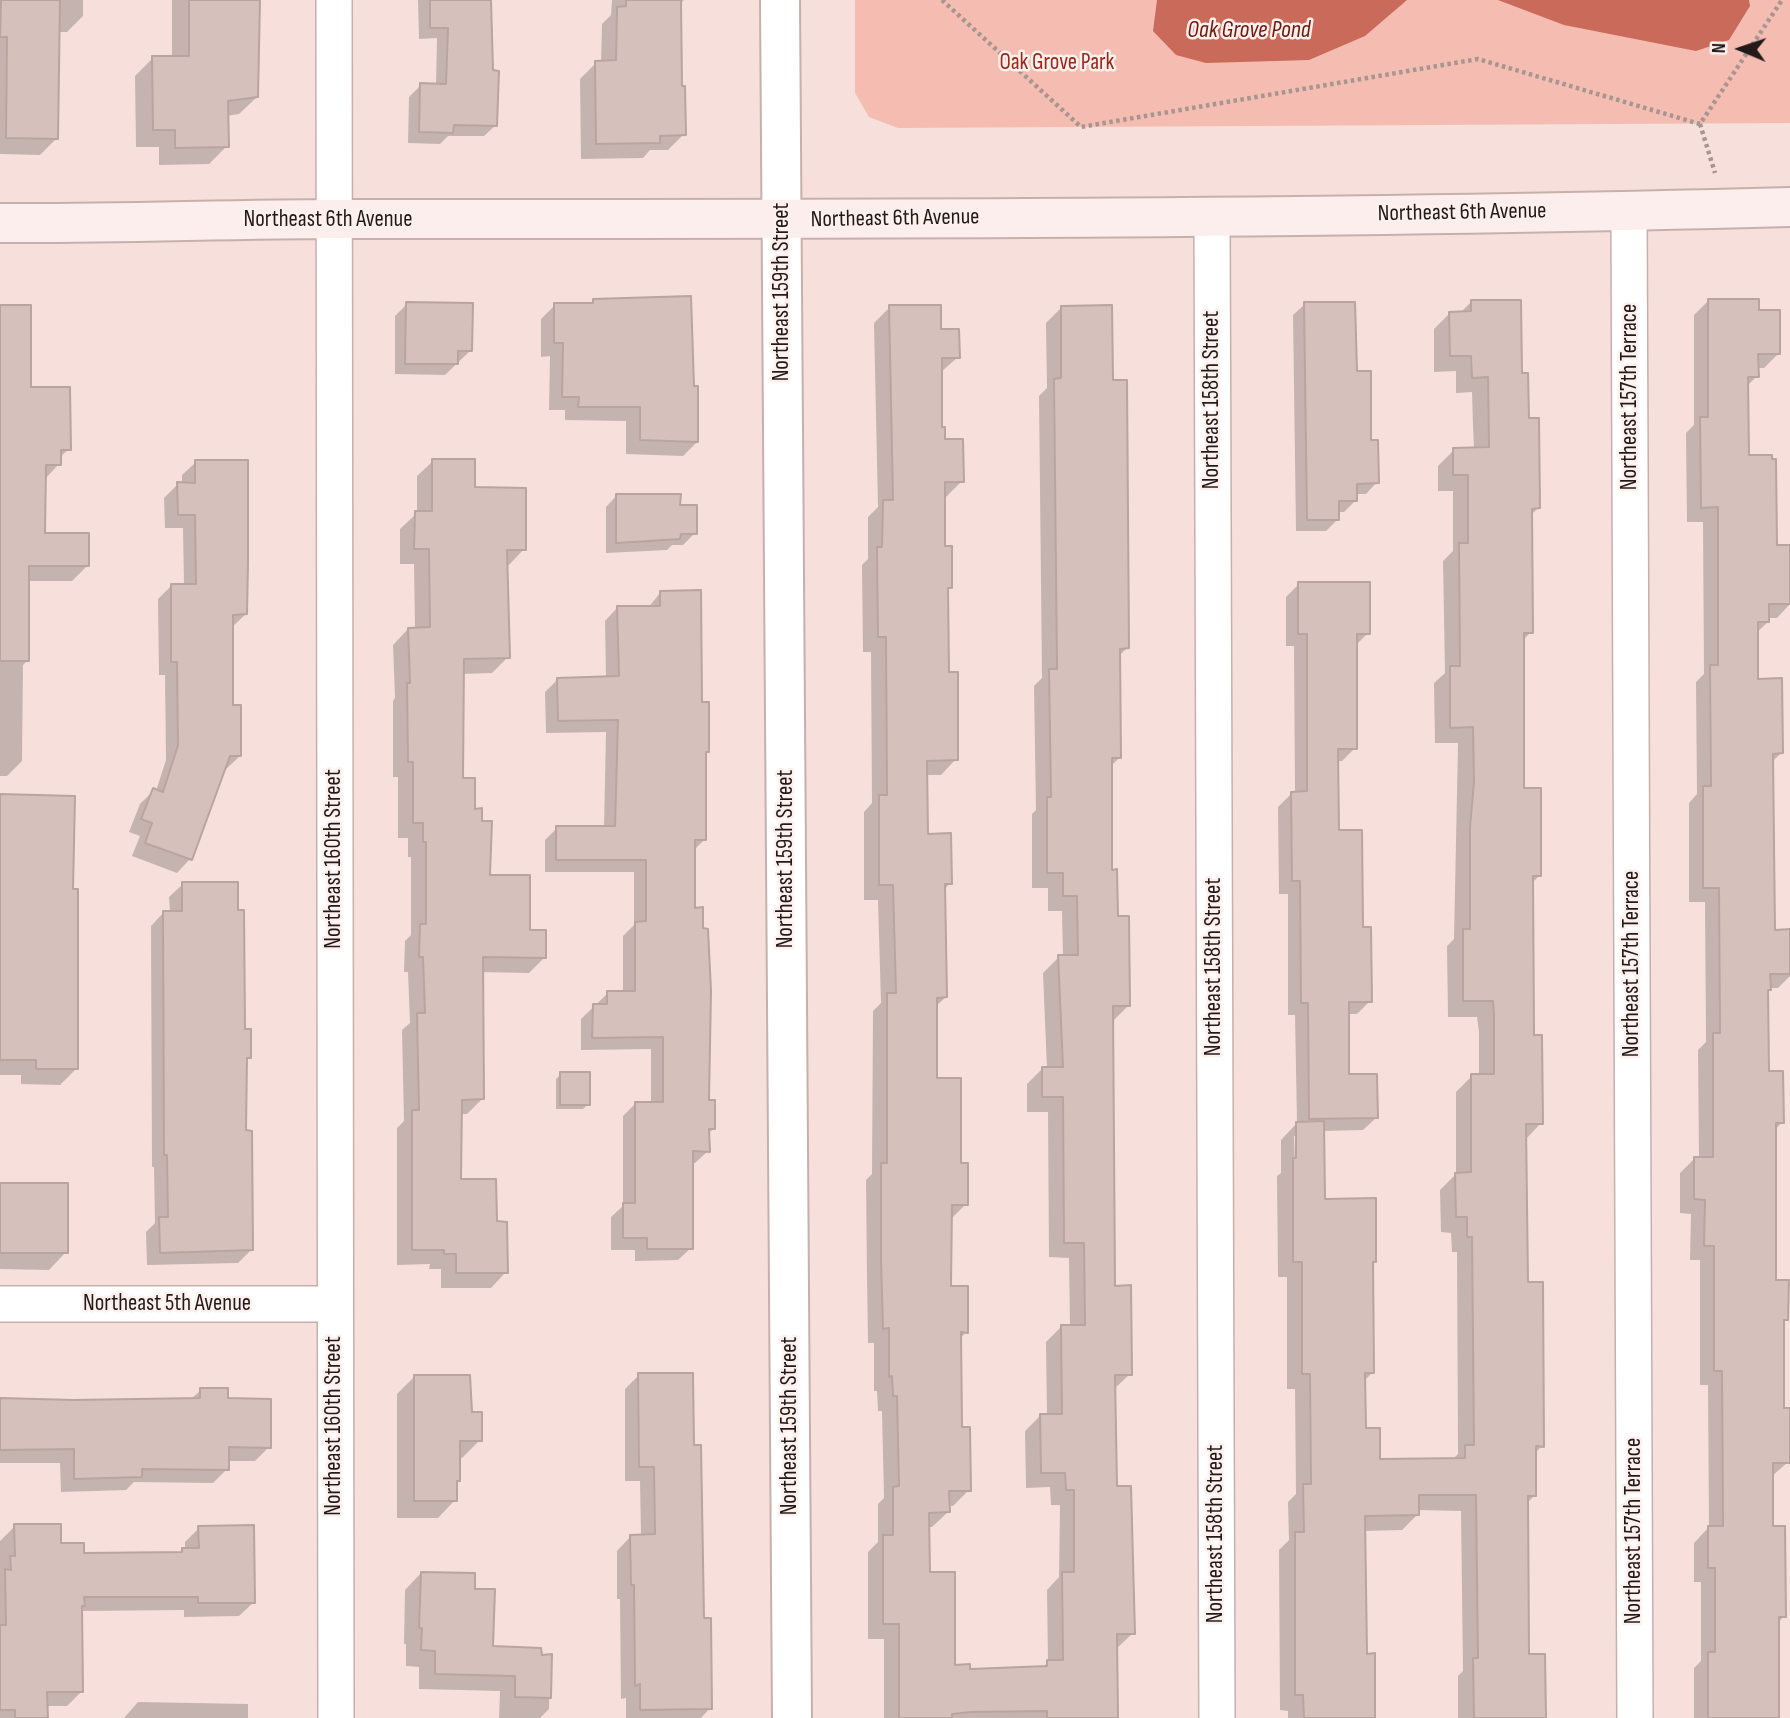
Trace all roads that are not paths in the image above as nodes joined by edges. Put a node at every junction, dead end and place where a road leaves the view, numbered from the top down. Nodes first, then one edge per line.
1 (334, 0) edge
2 (780, 0) edge
3 (1790, 207) edge
4 (1629, 211) junction
5 (1212, 216) junction
6 (335, 219) junction
7 (782, 220) junction
8 (0, 223) edge
9 (0, 1304) edge
10 (334, 1304) junction
11 (336, 1718) edge
12 (792, 1718) edge
13 (1217, 1718) edge
14 (1634, 1718) edge

1 - 6 street, Northeast 160th Street
2 - 7 street, Northeast 159th Street
3 - 4 main road, Northeast 6th Avenue
4 - 5 main road, Northeast 6th Avenue
4 - 14 street, Northeast 157th Terrace
5 - 7 main road, Northeast 6th Avenue
5 - 13 street, Northeast 158th Street
6 - 7 main road, Northeast 6th Avenue
6 - 8 main road, Northeast 6th Avenue
6 - 10 street, Northeast 160th Street
7 - 12 street, Northeast 159th Street
9 - 10 street, Northeast 5th Avenue
10 - 11 street, Northeast 160th Street

